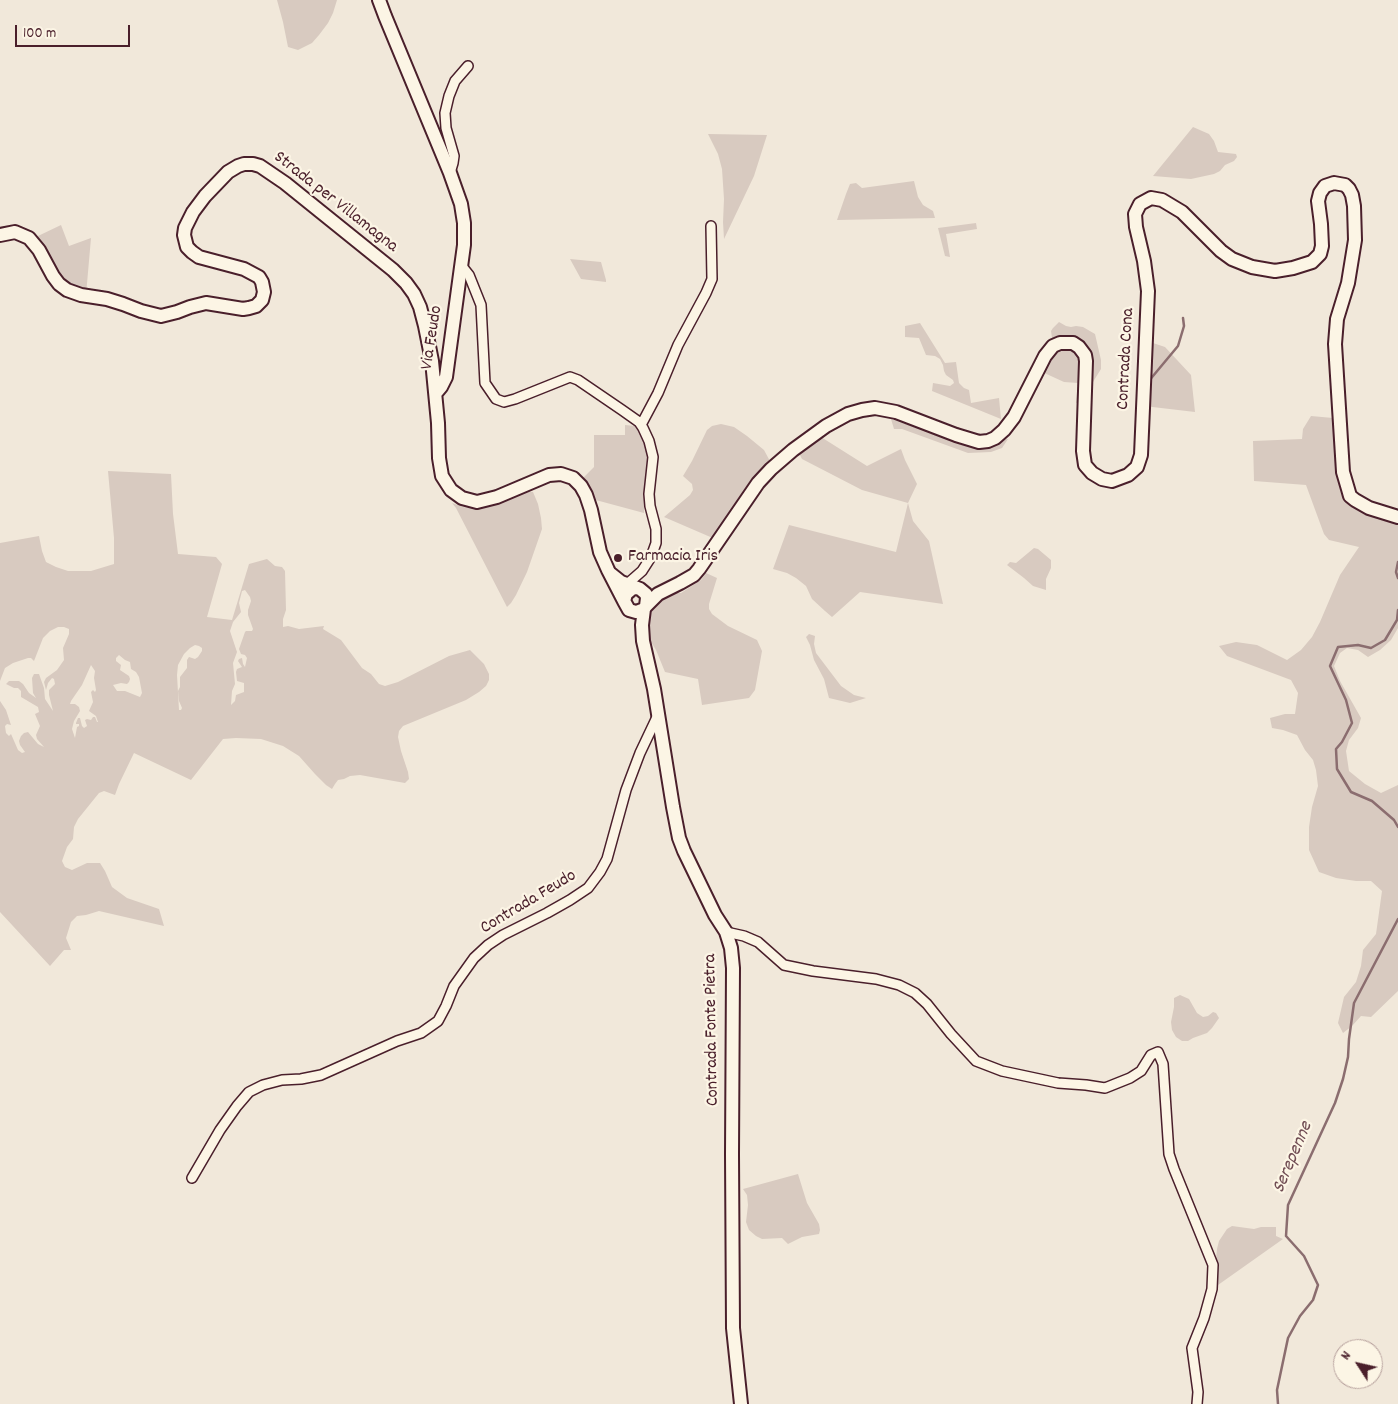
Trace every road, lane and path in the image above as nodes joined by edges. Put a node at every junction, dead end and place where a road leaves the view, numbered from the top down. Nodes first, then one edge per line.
1 (379, 0) edge
2 (468, 66) dead end
3 (450, 173) junction
4 (711, 226) dead end
5 (0, 235) edge
6 (461, 265) junction
7 (436, 392) junction
8 (641, 425) junction
9 (1398, 517) edge
10 (608, 570) junction
11 (672, 586) junction
12 (635, 588) junction
13 (626, 606) junction
14 (645, 607) junction
15 (643, 640) junction
16 (658, 715) junction
17 (726, 932) junction
18 (192, 1178) dead end
19 (741, 1404) edge
20 (1198, 1404) edge

1 - 3 main road, Via Feudo
2 - 3 street
3 - 6 main road, Via Feudo
4 - 8 street
5 - 7 main road, Strada per Villamagna
6 - 7 main road, Via Feudo
6 - 8 street
7 - 10 main road, Via Feudo
8 - 12 street
9 - 11 main road, Contrada Cona
10 - 12 main road, Via Feudo
10 - 13 main road, Via Feudo
11 - 12 main road, Contrada Cona
11 - 14 main road, Contrada Cona
12 - 13 main road
12 - 14 main road
13 - 14 main road
13 - 15 main road, Via Feudo
14 - 15 main road
15 - 16 main road, Contrada Fonte Pietra
16 - 17 main road, Contrada Fonte Pietra
16 - 18 street, Contrada Feudo
17 - 19 main road, Contrada Fonte Pietra
17 - 20 street

